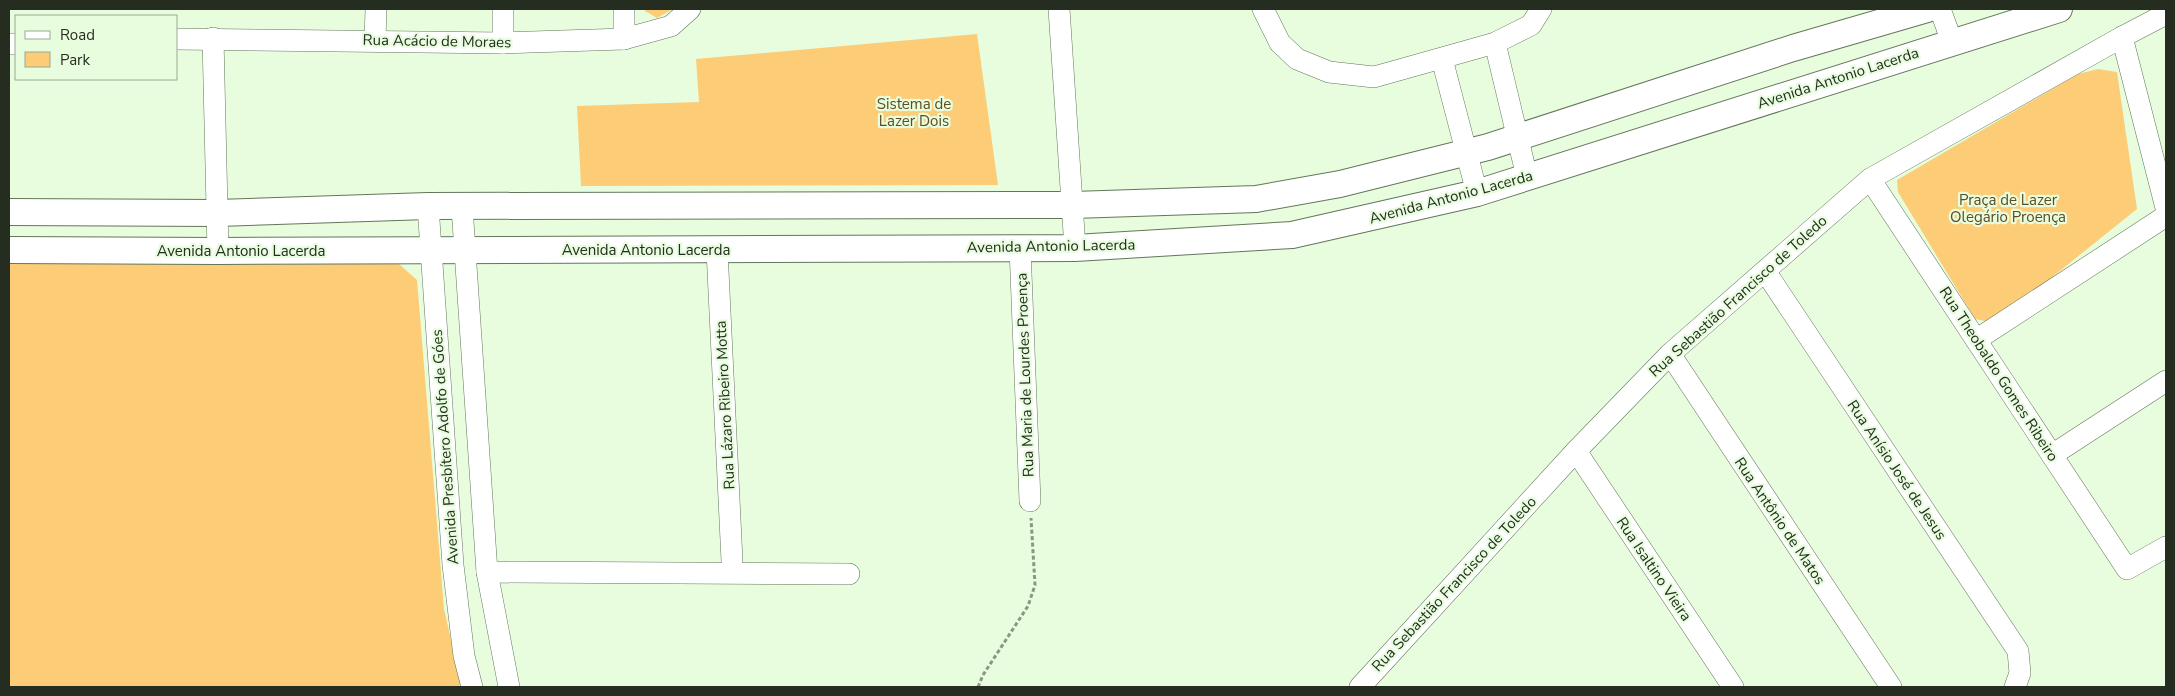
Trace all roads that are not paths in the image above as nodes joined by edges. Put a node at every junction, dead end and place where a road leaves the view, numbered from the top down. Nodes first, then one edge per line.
1 (376, 9) edge
2 (504, 9) edge
3 (624, 9) edge
4 (690, 9) edge
5 (1059, 9) edge
6 (1263, 9) edge
7 (1541, 9) edge
8 (1927, 9) edge
9 (1940, 9) edge
10 (2059, 9) edge
11 (2166, 14) edge
12 (2122, 37) junction
13 (213, 38) junction
14 (178, 39) edge
15 (624, 39) junction
16 (375, 40) junction
17 (1952, 42) junction
18 (503, 43) junction
19 (1495, 43) junction
20 (1442, 59) junction
21 (1518, 138) junction
22 (1466, 153) junction
23 (1527, 177) junction
24 (1870, 179) junction
25 (1477, 193) junction
26 (1073, 205) junction
27 (428, 206) junction
28 (462, 207) junction
29 (2166, 208) edge
30 (9, 212) edge
31 (217, 213) junction
32 (2166, 216) edge
33 (1020, 248) junction
34 (1075, 248) junction
35 (9, 250) edge
36 (430, 250) junction
37 (463, 250) junction
38 (717, 250) junction
39 (218, 251) junction
40 (1765, 271) junction
41 (1976, 340) junction
42 (1670, 354) junction
43 (2166, 381) edge
44 (1576, 451) junction
45 (2052, 455) junction
46 (1030, 502) road end
47 (2166, 547) edge
48 (732, 561) dead end
49 (488, 572) junction
50 (849, 574) dead end
51 (2018, 680) edge
52 (472, 687) edge
53 (509, 687) edge
54 (1360, 687) edge
55 (1733, 687) edge
56 (1891, 687) edge

1 - 16 street
2 - 18 street
3 - 15 street
4 - 15 street, Rua Acácio de Moraes
5 - 26 street
6 - 20 street
7 - 19 street
8 - 21 main road
9 - 17 street
10 - 17 main road, Avenida Antonio Lacerda
11 - 12 street, Rua Sebastião Francisco de Toledo
12 - 24 street, Rua Sebastião Francisco de Toledo
12 - 29 street
13 - 14 street, Rua Acácio de Moraes
13 - 16 street, Rua Acácio de Moraes
13 - 31 street
15 - 18 street, Rua Acácio de Moraes
16 - 18 street, Rua Acácio de Moraes
17 - 23 main road, Avenida Antonio Lacerda
19 - 20 street
19 - 21 street
20 - 22 street
21 - 22 main road
21 - 23 street
22 - 25 street
22 - 26 main road
23 - 25 main road, Avenida Antonio Lacerda
24 - 40 street, Rua Sebastião Francisco de Toledo
24 - 41 street, Rua Theobaldo Gomes Ribeiro
25 - 34 main road, Avenida Antonio Lacerda
26 - 28 main road
26 - 34 street
27 - 28 main road
27 - 31 main road
27 - 36 street, Avenida Presbítero Adolfo de Góes
28 - 37 street
30 - 31 main road
31 - 39 street
32 - 41 street
33 - 34 main road, Avenida Antonio Lacerda
33 - 38 main road, Avenida Antonio Lacerda
33 - 46 street, Rua Maria de Lourdes Proença
35 - 39 main road, Avenida Antonio Lacerda
36 - 37 main road, Avenida Antonio Lacerda
36 - 39 main road, Avenida Antonio Lacerda
36 - 52 street, Avenida Presbítero Adolfo de Góes
37 - 38 main road, Avenida Antonio Lacerda
37 - 49 street
38 - 48 street, Rua Lázaro Ribeiro Motta
40 - 42 street, Rua Sebastião Francisco de Toledo
40 - 51 street, Rua Anísio José de Jesus
41 - 45 street, Rua Theobaldo Gomes Ribeiro
42 - 44 street, Rua Sebastião Francisco de Toledo
42 - 56 street, Rua Antônio de Matos
43 - 45 street
44 - 54 street, Rua Sebastião Francisco de Toledo
44 - 55 street, Rua Isaltino Vieira
45 - 47 street, Rua Theobaldo Gomes Ribeiro
49 - 50 street
49 - 53 street

